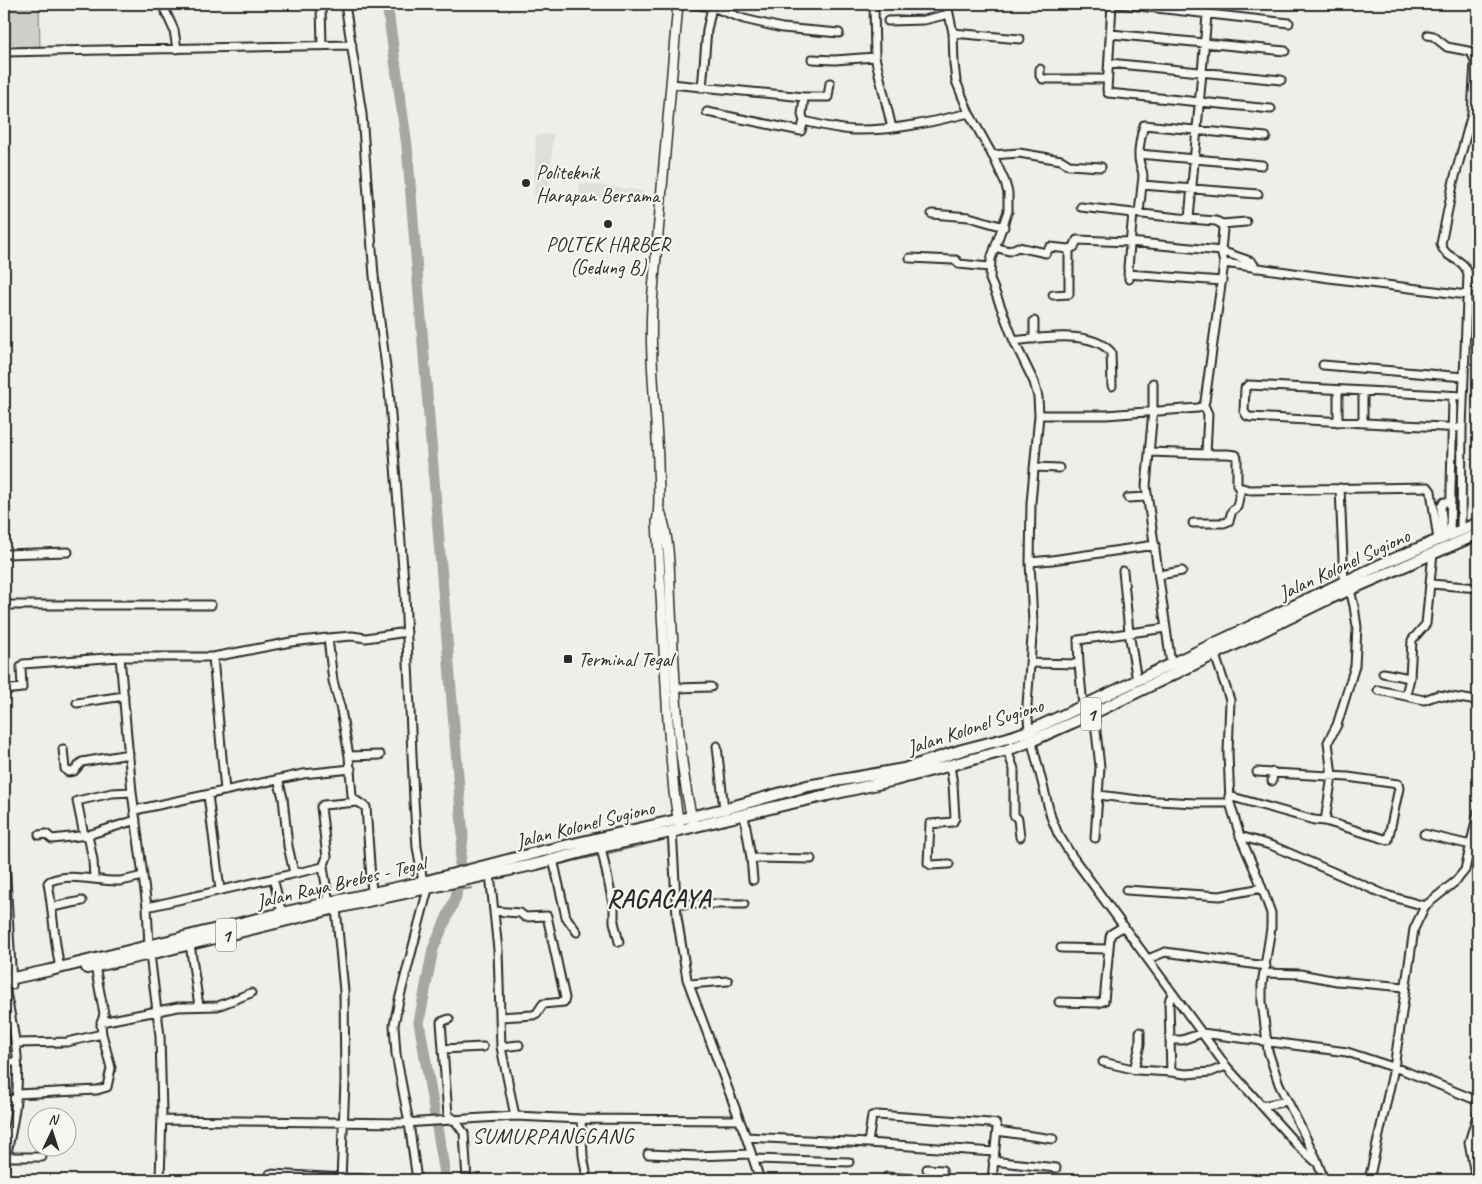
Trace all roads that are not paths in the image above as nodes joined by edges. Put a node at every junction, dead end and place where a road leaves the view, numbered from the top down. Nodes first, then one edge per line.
1 (323, 4) edge
2 (345, 4) edge
3 (678, 4) edge
4 (693, 4) edge
5 (874, 4) edge
6 (947, 4) edge
7 (1112, 4) edge
8 (1121, 4) edge
9 (1208, 4) edge
10 (163, 6) dead end
11 (712, 7) junction
12 (949, 14) junction
13 (1207, 14) junction
14 (888, 21) dead end
15 (1289, 23) dead end
16 (839, 33) dead end
17 (953, 33) junction
18 (1111, 34) junction
19 (1428, 34) dead end
20 (1020, 39) dead end
21 (1205, 44) junction
22 (352, 45) junction
23 (322, 46) junction
24 (177, 49) junction
25 (1285, 51) dead end
26 (4, 52) edge
27 (875, 58) junction
28 (812, 59) dead end
29 (1109, 63) junction
30 (1040, 69) dead end
31 (1202, 72) junction
32 (1107, 80) junction
33 (1281, 80) dead end
34 (830, 83) dead end
35 (671, 84) junction
36 (702, 88) junction
37 (804, 97) junction
38 (1200, 102) junction
39 (1271, 109) dead end
40 (707, 112) dead end
41 (969, 113) junction
42 (804, 121) junction
43 (892, 128) junction
44 (1197, 130) junction
45 (1266, 137) dead end
46 (1139, 154) junction
47 (992, 155) junction
48 (1194, 159) junction
49 (1101, 166) dead end
50 (1262, 166) dead end
51 (1142, 185) junction
52 (1192, 189) junction
53 (1258, 194) dead end
54 (1081, 207) dead end
55 (1136, 213) junction
56 (932, 214) dead end
57 (1189, 219) junction
58 (1246, 222) dead end
59 (1222, 224) junction
60 (1004, 227) junction
61 (1130, 242) junction
62 (995, 246) junction
63 (1069, 250) junction
64 (1221, 251) junction
65 (910, 258) dead end
66 (1224, 263) junction
67 (990, 267) junction
68 (1256, 268) junction
69 (1222, 280) junction
70 (1467, 294) junction
71 (1052, 295) dead end
72 (1034, 321) dead end
73 (1034, 339) junction
74 (1014, 341) junction
75 (1323, 365) dead end
76 (1464, 377) junction
77 (1153, 383) dead end
78 (1112, 386) dead end
79 (1338, 390) junction
80 (1363, 392) junction
81 (1452, 396) junction
82 (1464, 396) junction
83 (1204, 405) junction
84 (1153, 410) junction
85 (1039, 415) junction
86 (1338, 422) junction
87 (1364, 423) junction
88 (1452, 428) junction
89 (1462, 428) junction
90 (1149, 452) junction
91 (1206, 454) junction
92 (1034, 467) junction
93 (1059, 468) dead end
94 (1242, 488) junction
95 (1340, 488) junction
96 (1147, 497) junction
97 (1128, 498) dead end
98 (660, 509) junction
99 (1193, 522) dead end
100 (1478, 523) edge
101 (1461, 531) junction
102 (1478, 534) edge
103 (1444, 538) junction
104 (1155, 545) junction
105 (68, 552) dead end
106 (1433, 553) junction
107 (4, 554) edge
108 (1030, 562) junction
109 (1123, 571) dead end
110 (1182, 571) dead end
111 (1159, 575) junction
112 (1431, 584) junction
113 (1347, 586) junction
114 (1478, 588) edge
115 (4, 605) edge
116 (212, 605) dead end
117 (1166, 628) junction
118 (407, 632) junction
119 (1129, 632) junction
120 (328, 638) junction
121 (1213, 649) junction
122 (120, 657) junction
123 (213, 657) junction
124 (1031, 663) junction
125 (1079, 664) junction
126 (1171, 664) junction
127 (1383, 673) dead end
128 (1410, 678) junction
129 (1137, 681) junction
130 (711, 687) dead end
131 (676, 688) junction
132 (4, 690) edge
133 (1378, 690) dead end
134 (1406, 695) junction
135 (124, 696) junction
136 (1478, 701) edge
137 (77, 703) dead end
138 (1083, 706) junction
139 (1094, 713) junction
140 (1030, 736) junction
141 (680, 738) junction
142 (670, 740) junction
143 (716, 746) dead end
144 (63, 749) dead end
145 (1007, 750) junction
146 (129, 754) junction
147 (380, 755) dead end
148 (350, 756) junction
149 (950, 766) junction
150 (351, 769) junction
151 (1257, 772) dead end
152 (1273, 772) junction
153 (1332, 776) junction
154 (278, 779) junction
155 (1272, 781) dead end
156 (225, 791) junction
157 (132, 792) junction
158 (1098, 794) junction
159 (208, 795) junction
160 (1230, 799) junction
161 (358, 802) junction
162 (724, 809) junction
163 (135, 810) junction
164 (1478, 812) edge
165 (691, 816) junction
166 (745, 819) junction
167 (136, 820) junction
168 (674, 820) junction
169 (1325, 821) junction
170 (694, 827) junction
171 (675, 834) junction
172 (1424, 834) dead end
173 (39, 835) dead end
174 (86, 835) junction
175 (1240, 836) junction
176 (1020, 837) dead end
177 (1095, 838) dead end
178 (4, 840) edge
179 (1471, 845) junction
180 (602, 849) junction
181 (751, 858) junction
182 (811, 859) dead end
183 (554, 861) junction
184 (949, 864) dead end
185 (482, 866) joint
186 (323, 867) junction
187 (5, 869) edge
188 (294, 873) junction
189 (490, 874) junction
190 (143, 876) junction
191 (478, 877) joint
192 (94, 878) junction
193 (273, 878) junction
194 (753, 880) dead end
195 (447, 881) junction
196 (425, 886) junction
197 (1262, 888) junction
198 (220, 890) junction
199 (1126, 890) dead end
200 (372, 893) junction
201 (5, 897) edge
202 (82, 901) dead end
203 (676, 904) junction
204 (744, 904) dead end
205 (332, 906) junction
206 (1425, 906) junction
207 (52, 907) junction
208 (147, 907) junction
209 (494, 911) junction
210 (282, 913) junction
211 (1122, 927) junction
212 (577, 932) dead end
213 (619, 942) dead end
214 (190, 944) junction
215 (1061, 948) dead end
216 (1109, 949) junction
217 (150, 950) junction
218 (1148, 959) junction
219 (95, 966) junction
220 (60, 968) junction
221 (1265, 970) junction
222 (728, 981) dead end
223 (7, 983) edge
224 (689, 984) junction
225 (1405, 987) junction
226 (251, 993) dead end
227 (1172, 996) junction
228 (1059, 1002) dead end
229 (199, 1006) junction
230 (157, 1011) junction
231 (500, 1017) junction
232 (449, 1019) dead end
233 (101, 1022) junction
234 (1140, 1032) dead end
235 (102, 1034) junction
236 (1198, 1034) junction
237 (1170, 1040) junction
238 (1267, 1042) junction
239 (15, 1043) junction
240 (519, 1045) dead end
241 (483, 1047) dead end
242 (501, 1047) junction
243 (443, 1050) junction
244 (4, 1062) edge
245 (17, 1062) junction
246 (1103, 1062) dead end
247 (1224, 1068) junction
248 (1396, 1068) junction
249 (1134, 1070) junction
250 (1171, 1072) junction
251 (16, 1097) junction
252 (4, 1100) edge
253 (1287, 1101) junction
254 (1478, 1101) edge
255 (1262, 1106) junction
256 (1478, 1113) edge
257 (515, 1116) junction
258 (454, 1119) junction
259 (581, 1119) junction
260 (162, 1120) junction
261 (739, 1120) junction
262 (344, 1121) junction
263 (412, 1123) junction
264 (996, 1131) junction
265 (746, 1137) junction
266 (1053, 1138) dead end
267 (868, 1144) junction
268 (994, 1152) junction
269 (648, 1154) dead end
270 (5, 1157) edge
271 (42, 1157) dead end
272 (752, 1157) junction
273 (993, 1161) junction
274 (850, 1162) dead end
275 (1318, 1164) junction
276 (4, 1166) edge
277 (1056, 1168) dead end
278 (927, 1169) dead end
279 (586, 1172) dead end
280 (270, 1174) dead end
281 (341, 1178) edge
282 (365, 1179) edge
283 (121, 1180) edge
284 (160, 1180) edge
285 (417, 1180) edge
286 (467, 1180) edge
287 (760, 1180) edge
288 (886, 1180) edge
289 (915, 1180) edge
290 (943, 1180) edge
291 (992, 1180) edge
292 (1324, 1180) edge
293 (1369, 1180) edge
294 (1476, 1180) edge

1 - 23 street
2 - 22 street
3 - 35 main road
4 - 11 street
5 - 27 street
6 - 12 street
7 - 18 street
8 - 13 street
9 - 13 street
10 - 24 street
11 - 16 street
11 - 36 street
12 - 14 street
12 - 17 street
13 - 15 street
13 - 21 street
17 - 20 street
17 - 41 street
18 - 21 street
18 - 29 street
19 - 70 street
21 - 25 street
21 - 31 street
22 - 23 street
22 - 118 street
23 - 24 street
24 - 26 street
27 - 28 street
27 - 43 street
29 - 31 street
29 - 32 street
30 - 32 street
31 - 33 street
31 - 38 street
32 - 38 street
34 - 37 street
35 - 36 street
35 - 98 main road
36 - 37 street
37 - 42 street
38 - 39 street
38 - 44 street
40 - 42 street
41 - 43 street
41 - 47 street
42 - 43 street
44 - 45 street
44 - 46 street
44 - 48 street
46 - 48 street
46 - 51 street
47 - 49 street
47 - 60 street
48 - 50 street
48 - 52 street
51 - 52 street
51 - 55 street
52 - 53 street
52 - 57 street
54 - 55 street
55 - 57 street
55 - 61 street
56 - 60 street
57 - 59 street
58 - 59 street
59 - 64 street
60 - 62 street
61 - 63 street
61 - 64 street
61 - 69 street
62 - 63 street
62 - 67 street
63 - 71 street
64 - 66 street
64 - 68 street
65 - 67 street
66 - 68 street
66 - 69 street
67 - 74 street
68 - 70 street
69 - 83 street
70 - 76 street
72 - 73 street
73 - 74 street
73 - 78 street
74 - 85 street
75 - 76 street
76 - 82 street
77 - 84 street
79 - 80 street
79 - 86 street
79 - 86 street
80 - 81 street
80 - 87 street
81 - 82 street
81 - 88 street
82 - 89 street
83 - 84 street
83 - 91 street
84 - 85 street
84 - 90 street
85 - 92 street
86 - 87 street
87 - 88 street
88 - 89 street
88 - 103 street
89 - 101 street
90 - 91 street
90 - 96 street
91 - 94 street
92 - 93 street
92 - 108 street
94 - 95 street
94 - 99 street
95 - 103 street
95 - 113 street
96 - 97 street
96 - 104 street
98 - 131 main road
98 - 142 main road
100 - 101 highway, Jalan Kolonel Sugiono / 1
101 - 103 highway, Jalan Kolonel Sugiono / 1
102 - 106 highway, 1
103 - 113 highway, Jalan Kolonel Sugiono / 1
104 - 108 street
104 - 111 street
105 - 107 street
106 - 112 street
106 - 113 highway, 1
108 - 124 street
109 - 119 street
110 - 111 street
111 - 117 street
112 - 114 street
112 - 128 street
113 - 121 highway, 1
113 - 153 street
115 - 116 street
117 - 119 street
117 - 126 street
118 - 120 street
118 - 196 street
119 - 125 street
119 - 129 street
120 - 123 street
120 - 148 street
121 - 126 highway, Jalan Kolonel Sugiono / 1
121 - 139 highway, 1
121 - 160 street
122 - 123 street
122 - 132 street
122 - 135 street
123 - 156 street
124 - 125 street
124 - 140 street
125 - 138 street
126 - 129 highway, Jalan Kolonel Sugiono / 1
127 - 128 street
128 - 134 street
129 - 138 highway, Jalan Kolonel Sugiono / 1
130 - 131 street
131 - 141 main road
133 - 134 street
134 - 136 street
135 - 137 street
135 - 146 street
138 - 140 highway, Jalan Kolonel Sugiono / 1
139 - 140 highway, 1
139 - 158 street
140 - 145 highway, 1
140 - 162 highway, Jalan Kolonel Sugiono / 1
140 - 211 street
141 - 142 main road
141 - 165 main road
142 - 168 main road
143 - 162 street
144 - 146 street
145 - 149 highway, 1
145 - 176 street
146 - 157 street
147 - 148 street
148 - 150 street
149 - 166 highway, 1
149 - 184 street
150 - 154 street
150 - 161 street
151 - 152 street
152 - 153 street
152 - 155 street
153 - 169 street
153 - 169 street
154 - 156 street
154 - 188 street
156 - 159 street
157 - 163 street
157 - 174 street
158 - 160 street
158 - 177 street
159 - 163 street
159 - 198 street
160 - 169 street
160 - 175 street
161 - 186 street
161 - 200 street
162 - 165 highway, Jalan Kolonel Sugiono / 1
163 - 167 street
164 - 179 street
165 - 168 highway, Jalan Kolonel Sugiono / 1
165 - 170 main road
166 - 170 highway, 1
166 - 181 street
167 - 174 street
167 - 190 street
168 - 171 main road
168 - 185 highway, Jalan Kolonel Sugiono / 1
170 - 171 highway, 1
171 - 180 highway, Jalan Kolonel Sugiono / 1
171 - 203 street
172 - 179 street
173 - 174 street
174 - 192 street
175 - 197 street
175 - 206 street
178 - 187 street
179 - 206 street
180 - 183 highway, Jalan Kolonel Sugiono / 1
180 - 213 street
181 - 182 street
181 - 194 street
183 - 189 highway, Jalan Kolonel Sugiono / 1
183 - 212 street
185 - 195 highway, Jalan Raya Brebes - Tegal / 1
186 - 188 street
186 - 205 street
187 - 201 street
188 - 193 street
189 - 191 highway, Jalan Kolonel Sugiono / 1
189 - 209 street
190 - 192 street
190 - 208 street
191 - 195 highway, Jalan Raya Brebes - Tegal / 1
192 - 207 street
193 - 198 street
193 - 210 street
195 - 196 highway, Jalan Raya Brebes - Tegal / 1
196 - 200 highway, Jalan Raya Brebes - Tegal / 1
196 - 205 highway, Jalan Raya Brebes - Tegal / 1
196 - 263 street
197 - 199 street
197 - 221 street
198 - 208 street
200 - 205 highway, Jalan Raya Brebes - Tegal / 1
201 - 223 street
202 - 207 street
203 - 204 street
203 - 224 street
205 - 210 highway, Jalan Raya Brebes - Tegal / 1
205 - 214 highway, Jalan Raya Brebes - Tegal / 1
205 - 262 street
206 - 225 street
207 - 220 street
208 - 217 street
209 - 231 street
209 - 231 street
210 - 217 highway, Jalan Raya Brebes - Tegal / 1
211 - 216 street
211 - 218 street
214 - 217 highway, Jalan Raya Brebes - Tegal / 1
214 - 229 street
215 - 216 street
216 - 228 street
217 - 219 highway, Jalan Raya Brebes - Tegal / 1
217 - 220 highway, Jalan Raya Brebes - Tegal / 1
217 - 230 street
218 - 221 street
218 - 227 street
219 - 223 highway, Jalan Raya Brebes - Tegal / 1
219 - 233 street
220 - 223 highway, Jalan Raya Brebes - Tegal / 1
221 - 225 street
221 - 238 street
222 - 224 street
223 - 239 street
224 - 261 street
225 - 248 street
226 - 229 street
227 - 236 street
227 - 237 street
229 - 230 street
230 - 233 street
230 - 260 street
231 - 242 street
232 - 243 street
233 - 235 street
234 - 249 street
235 - 239 street
235 - 251 street
236 - 237 street
236 - 238 street
236 - 247 street
237 - 250 street
238 - 248 street
238 - 253 street
239 - 245 street
240 - 242 street
241 - 243 street
242 - 257 street
243 - 258 street
244 - 245 street
245 - 251 street
246 - 249 street
247 - 250 street
247 - 255 street
248 - 254 street
248 - 293 street
249 - 250 street
251 - 252 street
251 - 270 street
253 - 255 street
253 - 275 street
255 - 275 street
256 - 294 street
257 - 258 street
257 - 259 street
258 - 263 street
258 - 286 street
259 - 261 street
259 - 279 street
260 - 262 street
260 - 284 street
261 - 265 street
262 - 263 street
262 - 281 street
263 - 285 street
264 - 266 street
264 - 267 street
264 - 268 street
265 - 267 street
265 - 272 street
267 - 268 street
268 - 273 street
269 - 272 street
270 - 271 street
270 - 276 street
272 - 274 street
272 - 287 street
273 - 277 street
273 - 291 street
275 - 292 street
278 - 290 street
280 - 281 street
281 - 282 street
283 - 284 street
288 - 289 street

